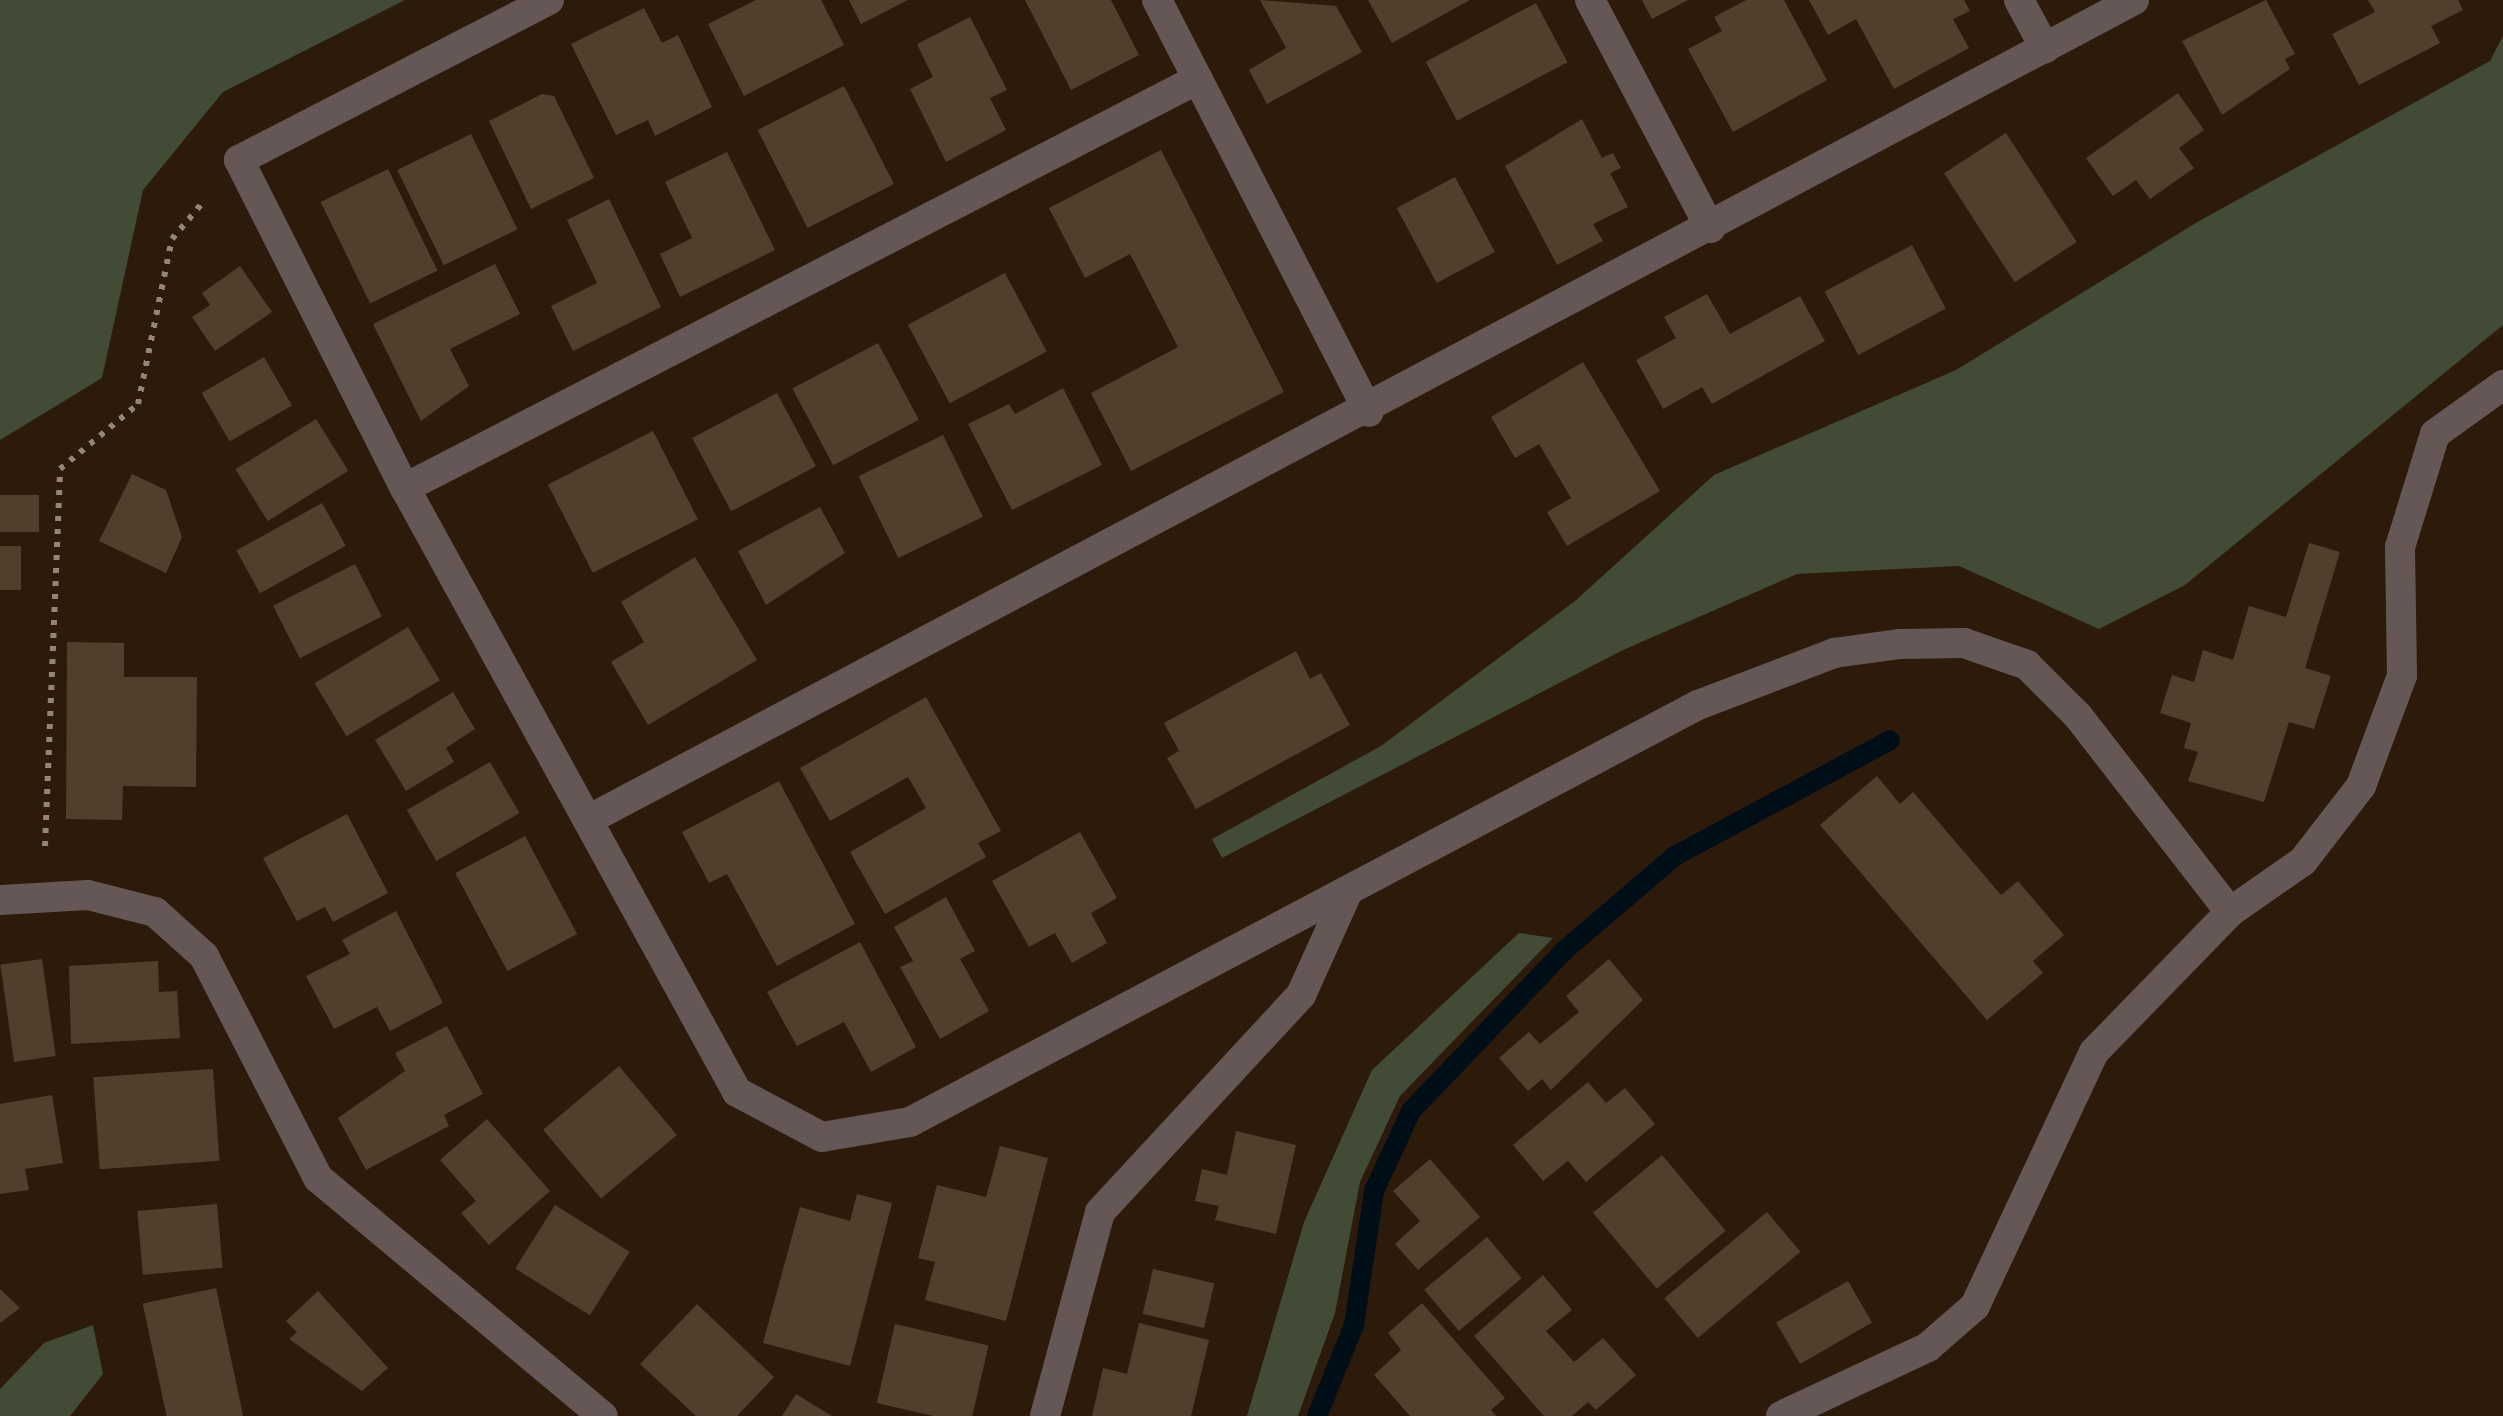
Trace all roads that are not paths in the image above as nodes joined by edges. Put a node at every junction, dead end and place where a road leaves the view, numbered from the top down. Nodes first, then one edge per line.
1 (549, 0) edge
2 (1157, 0) edge
3 (1590, 0) edge
4 (2020, 0) edge
5 (2134, 0) edge
6 (2045, 48) junction
7 (1198, 80) junction
8 (1710, 228) junction
9 (2503, 385) edge
10 (1369, 412) junction
11 (405, 488) junction
12 (588, 820) junction
13 (1348, 891) junction
14 (0, 900) edge
15 (2230, 912) junction
16 (603, 1416) edge
17 (1044, 1416) edge
18 (1780, 1416) edge

1 - 11 street
2 - 7 street
3 - 8 street
4 - 6 street
5 - 6 street
6 - 8 street
7 - 10 street
7 - 11 street
8 - 10 street
9 - 15 street
10 - 12 street
11 - 12 street
12 - 13 street
13 - 15 street
13 - 17 street
14 - 16 street
15 - 18 street

